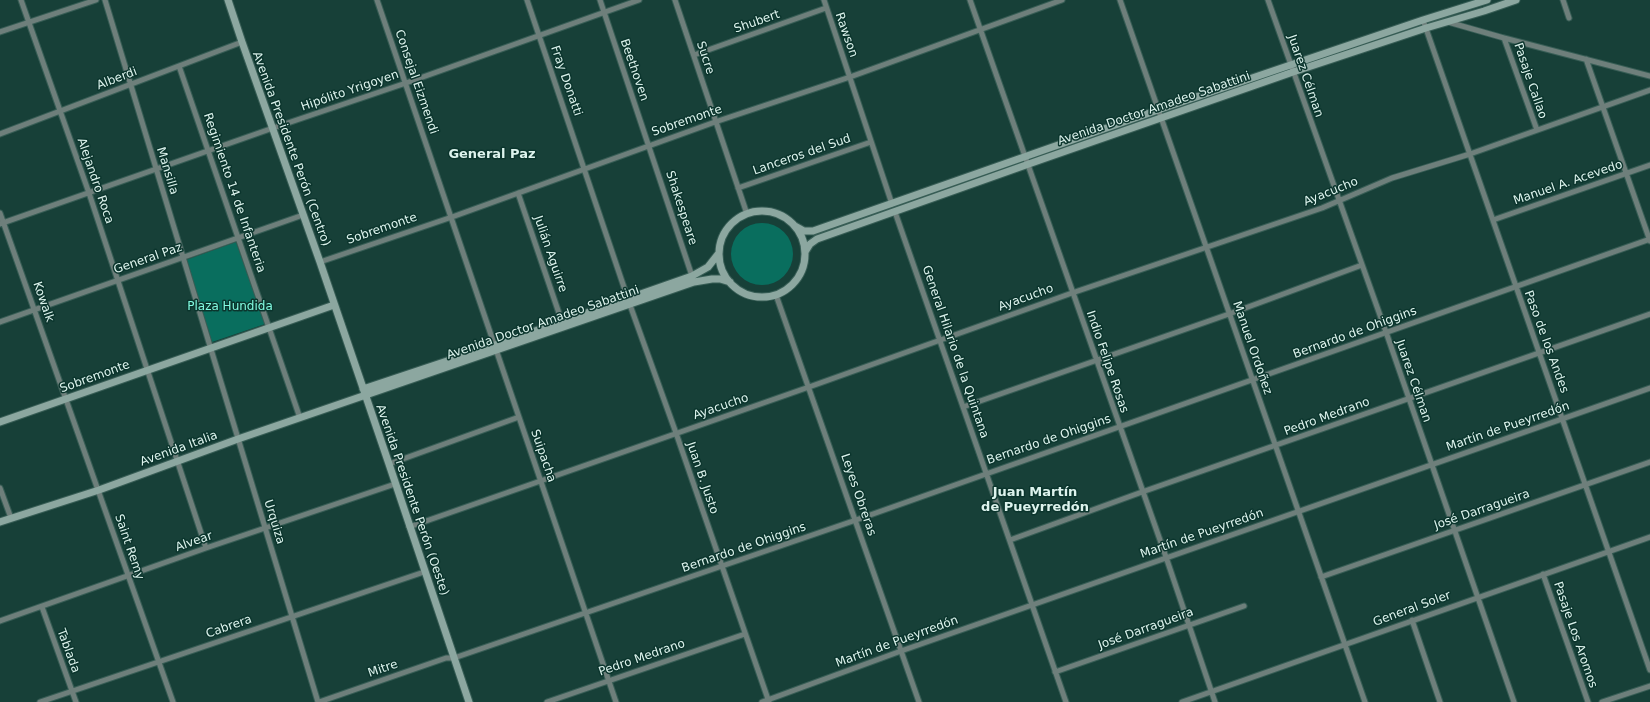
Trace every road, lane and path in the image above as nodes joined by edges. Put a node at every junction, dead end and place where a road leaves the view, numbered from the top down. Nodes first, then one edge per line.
1 (21, 0) edge
2 (96, 0) edge
3 (105, 0) edge
4 (228, 0) edge
5 (377, 0) edge
6 (527, 0) edge
7 (600, 0) edge
8 (639, 0) edge
9 (675, 0) edge
10 (824, 0) edge
11 (970, 0) edge
12 (1062, 0) edge
13 (1120, 0) edge
14 (1268, 0) edge
15 (1487, 0) edge
16 (1516, 0) edge
17 (1563, 0) edge
18 (826, 8) junction
19 (604, 12) junction
20 (1569, 18) dead end
21 (1423, 20) junction
22 (30, 22) junction
23 (1448, 22) junction
24 (1426, 28) junction
25 (980, 29) junction
26 (0, 32) edge
27 (540, 35) junction
28 (1504, 38) junction
29 (242, 42) junction
30 (694, 55) junction
31 (1586, 59) junction
32 (179, 66) junction
33 (1292, 69) junction
34 (1650, 76) edge
35 (850, 77) junction
36 (406, 83) junction
37 (130, 84) junction
38 (1650, 90) edge
39 (1602, 107) junction
40 (1158, 110) junction
41 (61, 112) junction
42 (1161, 118) junction
43 (716, 122) junction
44 (272, 128) junction
45 (1536, 130) junction
46 (0, 134) edge
47 (871, 142) junction
48 (650, 146) junction
49 (209, 151) junction
50 (1470, 154) junction
51 (1026, 161) junction
52 (1650, 165) edge
53 (156, 169) junction
54 (585, 169) junction
55 (1626, 174) junction
56 (738, 188) junction
57 (89, 193) junction
58 (518, 193) junction
59 (1338, 200) junction
60 (892, 204) junction
61 (895, 212) junction
62 (0, 213) edge
63 (746, 214) junction
64 (303, 215) junction
65 (452, 217) junction
66 (1493, 220) junction
67 (2, 223) edge
68 (794, 226) junction
69 (238, 238) junction
70 (1650, 240) edge
71 (1206, 247) junction
72 (805, 252) junction
73 (719, 253) junction
74 (182, 257) junction
75 (320, 262) junction
76 (1362, 265) junction
77 (692, 276) junction
78 (117, 280) junction
79 (730, 282) junction
80 (1516, 286) junction
81 (1072, 292) junction
82 (776, 295) junction
83 (629, 302) junction
84 (334, 305) junction
85 (35, 309) junction
86 (1229, 314) junction
87 (1650, 314) edge
88 (0, 322) edge
89 (562, 322) junction
90 (269, 327) junction
91 (1386, 332) junction
92 (940, 340) junction
93 (210, 348) junction
94 (496, 348) junction
95 (1540, 352) junction
96 (1096, 360) junction
97 (148, 370) junction
98 (1252, 380) junction
99 (809, 387) junction
100 (1650, 388) edge
101 (364, 393) junction
102 (1408, 398) junction
103 (66, 399) junction
104 (963, 406) junction
105 (519, 417) junction
106 (300, 418) junction
107 (1563, 419) junction
108 (0, 422) edge
109 (1120, 426) junction
110 (676, 433) junction
111 (238, 440) junction
112 (1276, 446) junction
113 (179, 462) junction
114 (1650, 462) edge
115 (389, 464) junction
116 (1432, 464) junction
117 (987, 473) junction
118 (540, 481) junction
119 (395, 484) junction
120 (1585, 485) junction
121 (0, 488) edge
122 (99, 490) junction
123 (1142, 492) junction
124 (1298, 511) junction
125 (11, 518) junction
126 (856, 520) junction
127 (0, 522) edge
128 (409, 526) junction
129 (265, 529) junction
130 (1454, 531) junction
131 (1650, 537) edge
132 (1010, 540) junction
133 (206, 548) junction
134 (1609, 551) junction
135 (1166, 557) junction
136 (722, 565) junction
137 (424, 572) junction
138 (1542, 574) junction
139 (129, 576) junction
140 (1321, 577) junction
141 (1478, 596) junction
142 (1033, 605) junction
143 (1244, 606) dead end
144 (42, 607) junction
145 (586, 613) junction
146 (293, 616) junction
147 (1412, 620) junction
148 (0, 621) edge
149 (1189, 624) junction
150 (744, 634) junction
151 (1345, 644) junction
152 (901, 651) junction
153 (454, 658) junction
154 (159, 662) junction
155 (1650, 670) edge
156 (1055, 672) junction
157 (609, 680) junction
158 (1650, 686) edge
159 (72, 690) junction
160 (1211, 691) junction
161 (768, 701) edge
162 (40, 702) edge
163 (76, 702) edge
164 (173, 702) edge
165 (319, 702) edge
166 (469, 702) edge
167 (546, 702) edge
168 (616, 702) edge
169 (762, 702) edge
170 (920, 702) edge
171 (1066, 702) edge
172 (1182, 702) edge
173 (1215, 702) edge
174 (1365, 702) edge
175 (1440, 702) edge
176 (1514, 702) edge
177 (1588, 702) edge
178 (1602, 702) edge

1 - 22 street, Alejandro Roca
2 - 22 street
3 - 37 street, Mansilla
4 - 29 main road, Avenida Presidente Perón (Centro)
5 - 36 street, Consejal Eizmendi
6 - 27 street, Fray Donatti
7 - 19 street, Beethoven
8 - 19 street, Hipólito Yrigoyen
9 - 30 street, Sucre
10 - 18 street, Rawson
11 - 25 street, Indio Felipe Rosas
12 - 25 street, Sobremonte
13 - 40 street, Manuel Ordoñez
14 - 33 street, Juarez Célman
15 - 21 main road, Avenida Doctor Amadeo Sabattini
16 - 23 main road, Avenida Doctor Amadeo Sabattini
17 - 20 street
18 - 30 street, Shubert
18 - 35 street, Rawson
19 - 27 street, Hipólito Yrigoyen
19 - 48 street, Beethoven
21 - 24 street, Paso de los Andes
21 - 33 main road, Avenida Doctor Amadeo Sabattini
22 - 26 street
22 - 41 street, Alejandro Roca
23 - 24 main road, Avenida Doctor Amadeo Sabattini
23 - 28 street
24 - 33 main road, Avenida Doctor Amadeo Sabattini
24 - 50 street, Paso de los Andes
25 - 35 street, Sobremonte
25 - 51 street, Indio Felipe Rosas
27 - 36 street, Hipólito Yrigoyen
27 - 54 street, Fray Donatti
28 - 31 street
28 - 45 street, Pasaje Callao
29 - 32 street, Alberdi
29 - 44 main road, Avenida Presidente Perón (Centro)
30 - 43 street, Sucre
31 - 34 street
31 - 39 street
32 - 37 street, Alberdi
32 - 49 street, Regimiento 14 de Infanteria
33 - 40 main road, Avenida Doctor Amadeo Sabattini
33 - 42 main road, Avenida Doctor Amadeo Sabattini
33 - 59 street, Juarez Célman
35 - 43 street, Sobremonte
35 - 47 street
36 - 44 street, Hipólito Yrigoyen
36 - 65 street, Consejal Eizmendi
37 - 41 street, Alberdi
37 - 53 street, Mansilla
38 - 39 street, Ayacucho
39 - 45 street, Ayacucho
39 - 55 street
40 - 42 street, Manuel Ordoñez
40 - 51 main road, Avenida Doctor Amadeo Sabattini
41 - 46 street, Alberdi
41 - 57 street, Alejandro Roca
42 - 51 main road, Avenida Doctor Amadeo Sabattini
42 - 71 street, Manuel Ordoñez
43 - 48 street, Sobremonte
43 - 56 street
44 - 49 street, Hipólito Yrigoyen
44 - 64 main road, Avenida Presidente Perón (Centro)
45 - 50 street, Ayacucho
47 - 56 street, Lanceros del Sud
47 - 60 street
48 - 54 street, Sobremonte
48 - 77 street, Shakespeare
49 - 53 street, Hipólito Yrigoyen
49 - 69 street, Regimiento 14 de Infanteria
50 - 59 street, Ayacucho
50 - 66 street, Paso de los Andes
51 - 60 main road, Avenida Doctor Amadeo Sabattini
51 - 61 main road, Avenida Doctor Amadeo Sabattini
51 - 81 street, Indio Felipe Rosas
52 - 55 street, Manuel A. Acevedo
53 - 57 street, Hipólito Yrigoyen
53 - 74 street, Mansilla
54 - 58 street, Sobremonte
54 - 83 street, Juan B. Justo
55 - 66 street, Manuel A. Acevedo
55 - 70 street
56 - 63 street
57 - 67 street, Hipólito Yrigoyen
57 - 78 street, Alejandro Roca
58 - 65 street, Sobremonte
58 - 89 street, Julián Aguirre
59 - 71 street, Ayacucho
59 - 76 street, Juarez Célman
60 - 68 main road, Avenida Doctor Amadeo Sabattini
61 - 72 main road, Avenida Doctor Amadeo Sabattini
61 - 92 street, General Hilario de la Quintana
62 - 67 street, Kowalk
63 - 68 main road
63 - 73 main road
64 - 69 street, General Paz
64 - 75 main road, Avenida Presidente Perón (Centro)
65 - 75 street, Sobremonte
65 - 94 street, Suipacha
66 - 80 street, Paso de los Andes
67 - 85 street, Kowalk
68 - 72 main road
69 - 74 street, General Paz
69 - 90 street, Regimiento 14 de Infanteria
70 - 80 street, Bernardo de Ohiggins
71 - 81 street, Ayacucho
71 - 86 street, Manuel Ordoñez
72 - 82 main road
73 - 77 main road, Avenida Doctor Amadeo Sabattini
73 - 79 main road
74 - 78 street, General Paz
74 - 93 street, Mansilla
75 - 84 main road, Avenida Presidente Perón (Centro)
76 - 86 street
76 - 91 street, Juarez Célman
77 - 83 main road, Avenida Doctor Amadeo Sabattini
78 - 85 street, General Paz
78 - 97 street, Alejandro Roca
79 - 82 main road
79 - 83 main road, Avenida Doctor Amadeo Sabattini
80 - 91 street, Bernardo de Ohiggins
80 - 95 street, Paso de los Andes
81 - 92 street, Ayacucho
81 - 96 street, Indio Felipe Rosas
82 - 99 street, Leyes Obreras
83 - 89 main road, Avenida Doctor Amadeo Sabattini
83 - 94 main road, Avenida Doctor Amadeo Sabattini
83 - 110 street, Juan B. Justo
84 - 90 main road, Sobremonte
84 - 101 main road, Avenida Presidente Perón (Oeste)
85 - 88 street, General Paz
85 - 103 street, Kowalk
86 - 96 street
86 - 98 street, Manuel Ordoñez
87 - 95 street, Pedro Medrano
89 - 94 main road, Avenida Doctor Amadeo Sabattini
90 - 93 main road, Sobremonte
90 - 106 street, Regimiento 14 de Infanteria
91 - 98 street, Bernardo de Ohiggins
91 - 102 street, Juarez Célman
92 - 99 street, Ayacucho
92 - 104 street, General Hilario de la Quintana
93 - 97 main road, Sobremonte
93 - 111 street, Urquiza
94 - 101 main road, Avenida Doctor Amadeo Sabattini
94 - 105 street, Suipacha
95 - 102 street, Pedro Medrano
95 - 107 street, Paso de los Andes
96 - 104 street
96 - 109 street, Indio Felipe Rosas
97 - 103 main road, Sobremonte
97 - 113 street, Alejandro Roca
98 - 109 street, Bernardo de Ohiggins
98 - 112 street, Manuel Ordoñez
99 - 110 street, Ayacucho
99 - 126 street, Leyes Obreras
100 - 107 street, Martín de Pueyrredón
101 - 106 main road, Avenida Italia
101 - 115 main road, Avenida Presidente Perón (Oeste)
102 - 112 street, Pedro Medrano
102 - 116 street, Juarez Célman
103 - 108 main road, Sobremonte
103 - 122 street, Saint Remy
104 - 117 street, General Hilario de la Quintana
105 - 115 street
105 - 118 street, Suipacha
106 - 111 main road, Avenida Italia
107 - 116 street, Martín de Pueyrredón
107 - 120 street, Paso de los Andes
109 - 117 street, Bernardo de Ohiggins
109 - 123 street, Indio Felipe Rosas
110 - 118 street, Ayacucho
110 - 136 street, Juan B. Justo
111 - 113 main road, Avenida Italia
111 - 129 street, Urquiza
112 - 123 street, Pedro Medrano
112 - 124 street, Manuel Ordoñez
113 - 122 main road, Avenida Italia
113 - 133 street, Alejandro Roca
114 - 120 street, José Darragueira
115 - 119 main road, Avenida Presidente Perón (Oeste)
116 - 124 street, Martín de Pueyrredón
116 - 130 street, Juarez Célman
117 - 126 street, Bernardo de Ohiggins
117 - 132 street, General Hilario de la Quintana
118 - 128 street, Ayacucho
118 - 145 street, Suipacha
119 - 128 main road, Avenida Presidente Perón (Oeste)
119 - 129 street, Alvear
120 - 130 street, José Darragueira
120 - 134 street, Paso de los Andes
121 - 125 street
122 - 125 main road, Avenida Italia
122 - 139 street, Saint Remy
123 - 132 street, Pedro Medrano
123 - 135 street, Indio Felipe Rosas
124 - 135 street, Martín de Pueyrredón
124 - 140 street, Manuel Ordoñez
125 - 127 main road, Avenida Italia
126 - 136 street, Bernardo de Ohiggins
126 - 152 street, Leyes Obreras
128 - 137 main road, Avenida Presidente Perón (Oeste)
129 - 133 street, Alvear
129 - 146 street, Urquiza
130 - 140 street, José Darragueira
130 - 141 street, Juarez Célman
131 - 134 street, General Soler
132 - 142 street, General Hilario de la Quintana
133 - 139 street, Alvear
134 - 138 street, General Soler
134 - 155 street, Paso de los Andes
135 - 142 street, Martín de Pueyrredón
135 - 149 street, Indio Felipe Rosas
136 - 145 street, Bernardo de Ohiggins
136 - 150 street, Juan B. Justo
137 - 146 street, Cabrera
137 - 153 main road, Avenida Presidente Perón (Oeste)
138 - 141 street, General Soler
138 - 177 street, Pasaje Los Aromos
139 - 144 street, Alvear
139 - 154 street, Saint Remy
140 - 151 street, Manuel Ordoñez
141 - 147 street, General Soler
141 - 176 street, Juarez Célman
142 - 152 street, Martín de Pueyrredón
142 - 156 street, General Hilario de la Quintana
143 - 149 street, José Darragueira
144 - 148 street, Alvear
144 - 159 street, Tablada
145 - 153 street, Bernardo de Ohiggins
145 - 157 street, Suipacha
146 - 154 street, Cabrera
146 - 165 street, Urquiza
147 - 151 street, General Soler
147 - 175 street
149 - 156 street, José Darragueira
149 - 160 street, Indio Felipe Rosas
150 - 157 street, Pedro Medrano
150 - 161 street, Juan B. Justo
151 - 160 street, General Soler
151 - 174 street, Manuel Ordoñez
152 - 161 street, Martín de Pueyrredón
152 - 170 street, Leyes Obreras
153 - 165 street, Mitre
153 - 166 main road, Avenida Presidente Perón (Oeste)
154 - 159 street, Cabrera
154 - 164 street, Saint Remy
156 - 171 street, General Hilario de la Quintana
157 - 167 street, Pedro Medrano
157 - 168 street, Suipacha
158 - 178 street
159 - 162 street, Cabrera
159 - 163 street, Tablada
160 - 172 street, General Soler
160 - 173 street, Indio Felipe Rosas
161 - 169 street, Martín de Pueyrredón

